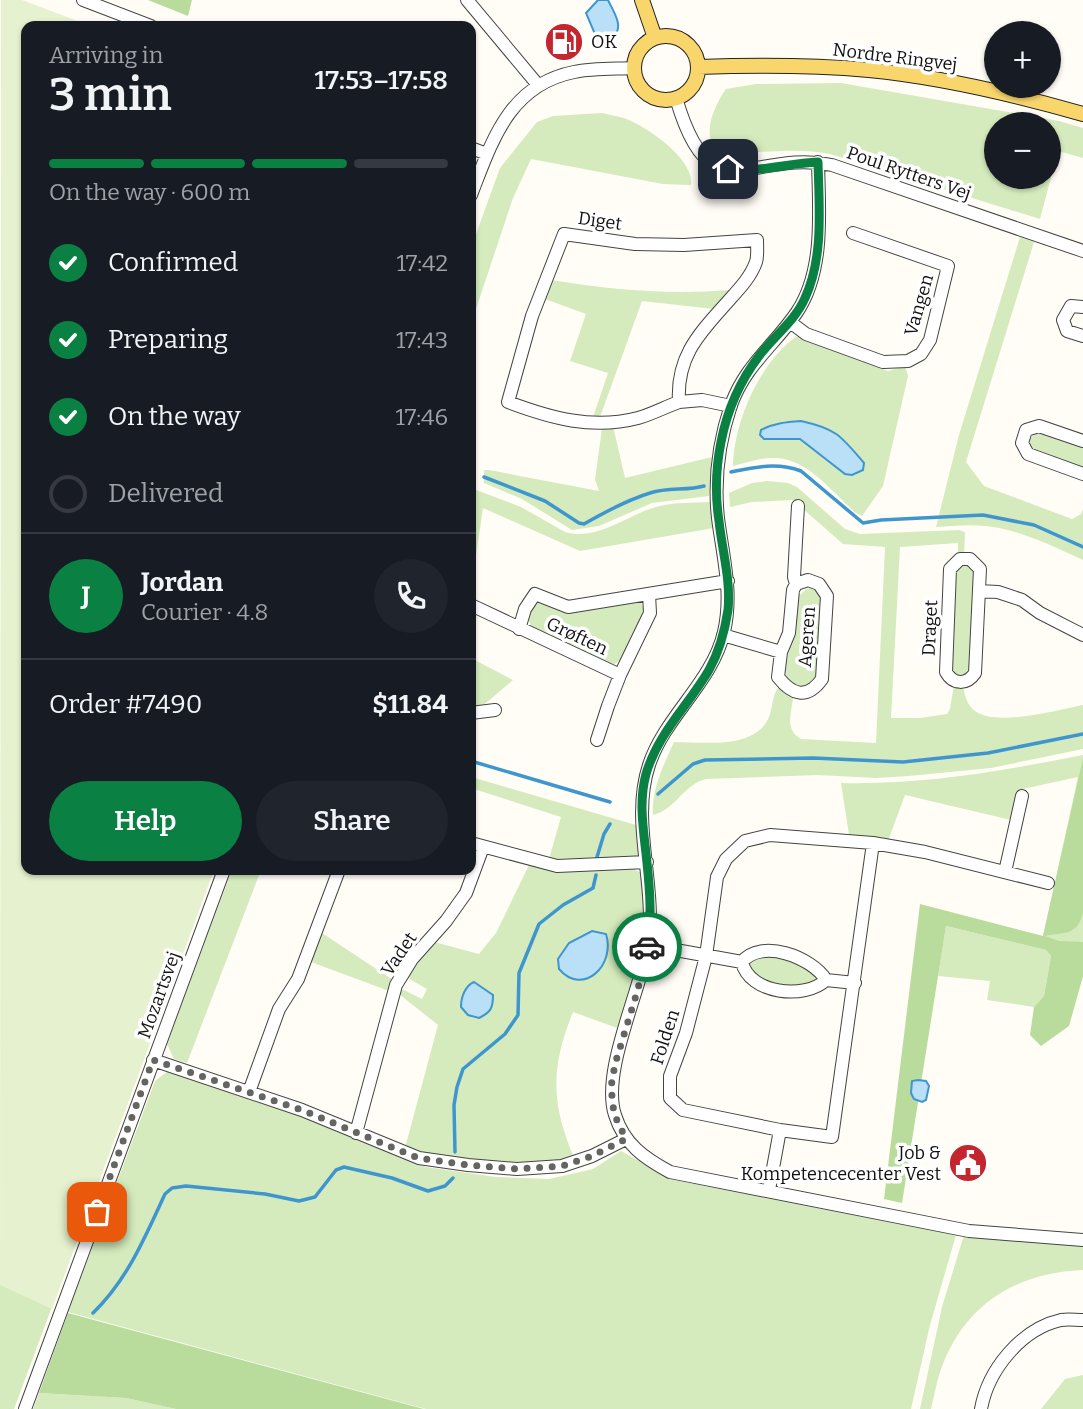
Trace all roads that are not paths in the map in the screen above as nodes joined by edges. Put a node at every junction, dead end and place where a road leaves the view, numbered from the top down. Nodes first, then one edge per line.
1 (82, 0) edge
2 (467, 0) edge
3 (642, 0) edge
4 (138, 21) edge
5 (655, 38) junction
6 (698, 67) junction
7 (634, 68) junction
8 (538, 86) junction
9 (676, 98) junction
10 (1083, 114) edge
11 (476, 150) edge
12 (487, 154) junction
13 (818, 162) junction
14 (476, 182) edge
15 (853, 233) dead end
16 (1083, 251) edge
17 (1083, 307) edge
18 (790, 322) junction
19 (1083, 336) edge
20 (679, 402) junction
21 (731, 406) junction
22 (1083, 441) edge
23 (1083, 474) edge
24 (798, 506) dead end
25 (728, 581) junction
26 (796, 584) junction
27 (979, 591) junction
28 (649, 594) junction
29 (476, 608) edge
30 (519, 629) junction
31 (723, 635) junction
32 (1083, 635) edge
33 (781, 652) junction
34 (620, 676) junction
35 (495, 710) dead end
36 (476, 712) edge
37 (597, 740) dead end
38 (1023, 796) dead end
39 (873, 843) junction
40 (477, 845) edge
41 (647, 862) junction
42 (1004, 872) junction
43 (222, 875) edge
44 (337, 875) edge
45 (470, 875) edge
46 (1048, 883) dead end
47 (648, 945) junction
48 (706, 956) junction
49 (742, 962) junction
50 (826, 979) junction
51 (855, 984) junction
52 (153, 1060) junction
53 (250, 1092) junction
54 (780, 1130) junction
55 (356, 1133) junction
56 (626, 1139) junction
57 (769, 1190) junction
58 (1083, 1240) edge
59 (1083, 1320) edge
60 (25, 1409) edge
61 (981, 1409) edge

1 - 4 street
2 - 8 street
3 - 5 main road
5 - 6 main road
5 - 7 main road
6 - 9 main road
6 - 10 main road, Nordre Ringvej
7 - 8 street
7 - 9 main road
8 - 12 street
9 - 13 street, Poul Rytters Vej
11 - 12 street
12 - 14 street
13 - 16 street, Poul Rytters Vej
13 - 18 street
15 - 18 street, Vangen
17 - 19 street
18 - 21 street
20 - 20 street, Diget
20 - 21 street, Diget
21 - 25 street
22 - 23 street
24 - 26 street, Ageren
25 - 28 street, Grøften
25 - 31 street
26 - 33 street, Ageren
26 - 33 street, Ageren
27 - 27 street, Draget
27 - 32 street
28 - 30 street, Grøften
28 - 34 street, Grøften
29 - 30 street, Grøften
30 - 34 street, Grøften
31 - 33 street, Ageren
31 - 41 street
34 - 37 street, Grøften
35 - 36 street
38 - 42 street
39 - 42 street, Folden
39 - 48 street, Folden
39 - 51 street, Folden
40 - 41 street, Vadet
41 - 47 street
42 - 46 street, Folden
43 - 52 street, Mozartsvej
44 - 53 street
45 - 55 street, Vadet
47 - 48 street
47 - 56 street
48 - 49 street
48 - 54 street, Folden
49 - 50 street
49 - 50 street
50 - 51 street
51 - 54 street, Folden
52 - 53 street
52 - 60 street, Mozartsvej
53 - 55 street
54 - 57 street
55 - 56 street
56 - 57 street
57 - 58 street
59 - 61 street

